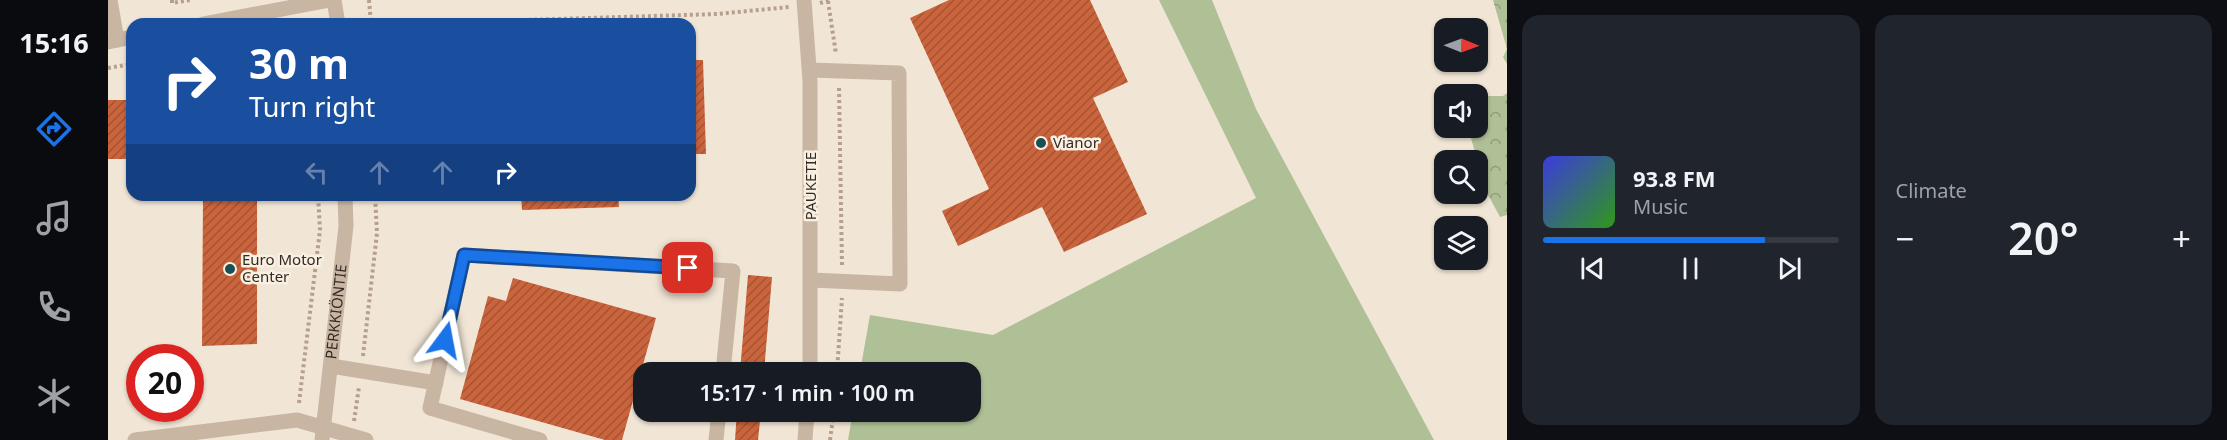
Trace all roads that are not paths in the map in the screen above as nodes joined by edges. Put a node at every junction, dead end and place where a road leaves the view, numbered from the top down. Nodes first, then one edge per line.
1 (110, 0) edge
2 (332, 0) edge
3 (805, 3) edge
4 (235, 18) edge
5 (336, 18) edge
6 (119, 40) edge
7 (810, 70) junction
8 (345, 201) edge
9 (811, 280) junction
10 (724, 362) edge
11 (810, 362) edge
12 (331, 366) junction
13 (436, 383) junction
14 (718, 422) edge
15 (806, 422) edge
16 (323, 434) edge
17 (360, 438) edge
18 (135, 440) edge
19 (540, 440) edge
20 (716, 440) edge
21 (805, 440) edge

1 - 6 street
2 - 4 street
2 - 5 street
3 - 7 street, PAUKETIE
7 - 9 street, PAUKETIE
7 - 9 street
8 - 12 street, PERKKIÖNTIE
9 - 11 street, PAUKETIE
10 - 13 street
12 - 13 street
12 - 16 street, PERKKIÖNTIE
13 - 19 street
14 - 20 street
15 - 21 street
16 - 17 street
16 - 18 street

